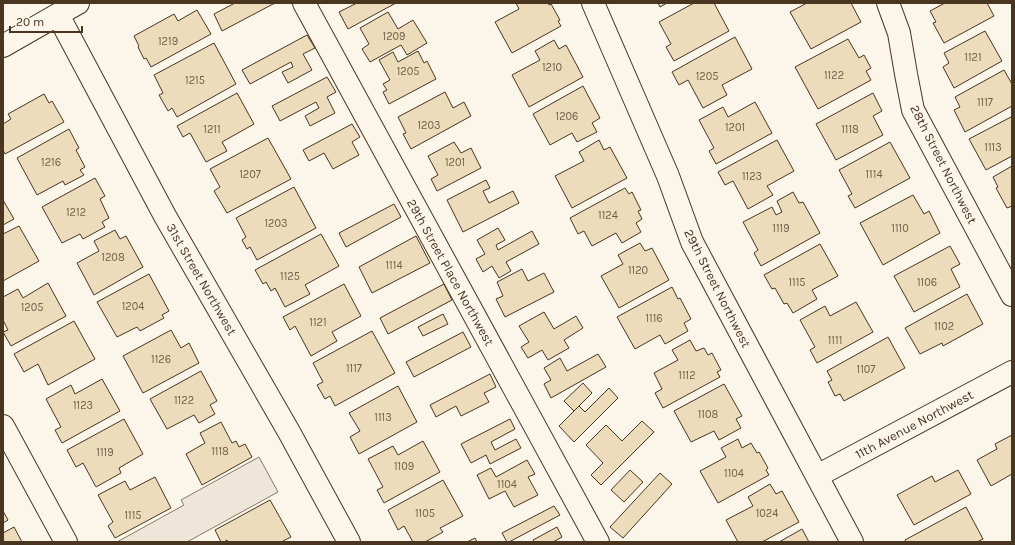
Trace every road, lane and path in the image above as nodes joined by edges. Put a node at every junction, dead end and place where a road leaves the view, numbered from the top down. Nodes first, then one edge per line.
1 (78, 3) edge
2 (304, 3) edge
3 (593, 3) edge
4 (888, 3) edge
5 (58, 15) junction
6 (3, 46) edge
7 (1012, 296) edge
8 (1012, 372) edge
9 (3, 426) edge
10 (817, 476) junction
11 (66, 542) edge
12 (349, 542) edge
13 (598, 542) edge
14 (852, 542) edge

1 - 5 street
2 - 13 street, 29th Street Place Northwest
3 - 10 street, 29th Street Northwest
4 - 7 street, 28th Street Northwest
5 - 6 street
5 - 12 street, 31st Street Northwest
8 - 10 street, 11th Avenue Northwest
9 - 11 street
10 - 14 street, 29th Street Northwest

